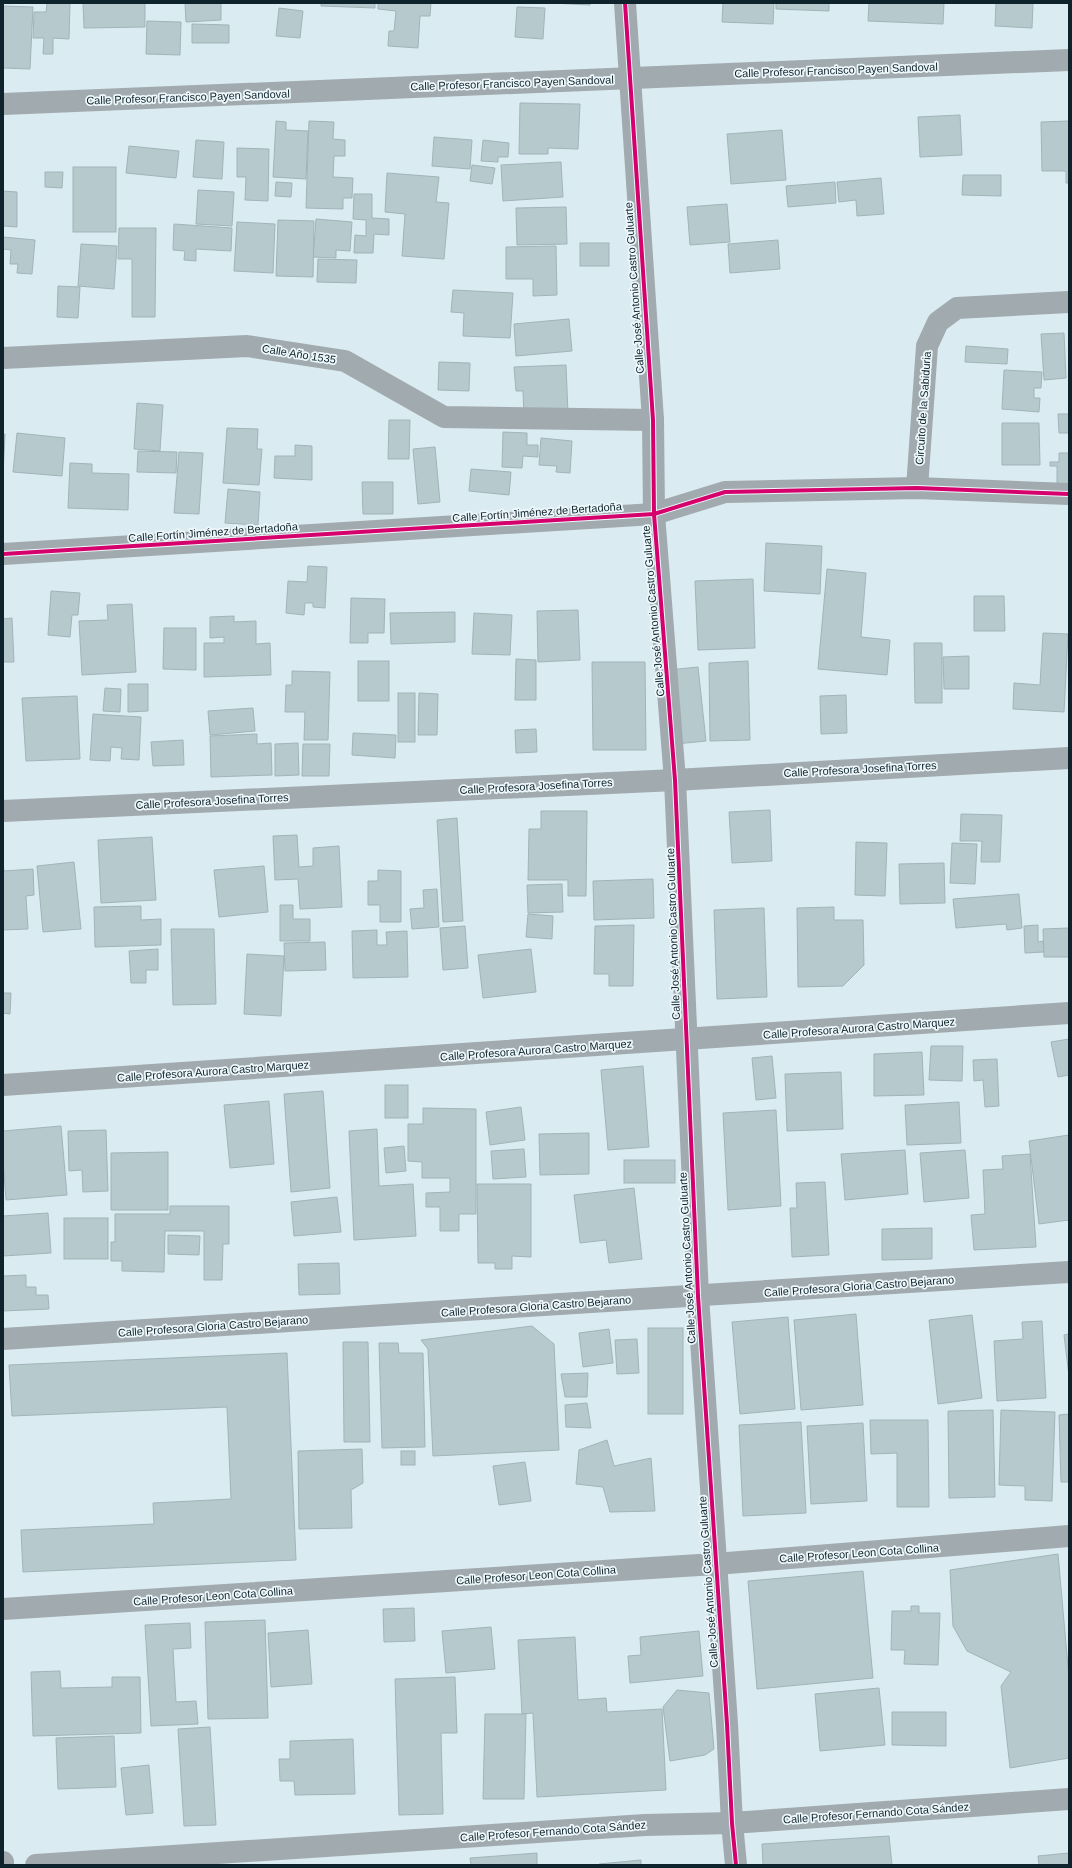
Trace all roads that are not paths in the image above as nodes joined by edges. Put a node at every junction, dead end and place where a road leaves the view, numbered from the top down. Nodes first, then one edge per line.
1 (625, 3) edge
2 (1069, 60) edge
3 (629, 78) junction
4 (3, 104) edge
5 (1069, 302) edge
6 (3, 358) edge
7 (653, 420) junction
8 (917, 488) junction
9 (1069, 494) edge
10 (654, 514) junction
11 (3, 554) edge
12 (1069, 758) edge
13 (675, 780) junction
14 (3, 811) edge
15 (1069, 1013) edge
16 (686, 1040) junction
17 (3, 1085) edge
18 (1069, 1272) edge
19 (698, 1296) junction
20 (3, 1339) edge
21 (1069, 1536) edge
22 (715, 1564) junction
23 (3, 1609) edge
24 (1069, 1799) edge
25 (732, 1823) junction
26 (3, 1862) edge
27 (3, 1865) edge
28 (36, 1865) edge
29 (736, 1865) edge

1 - 3 street, Calle José Antonio Castro Guluarte
2 - 3 street, Calle Profesor Francisco Payen Sandoval
3 - 4 street, Calle Profesor Francisco Payen Sandoval
3 - 7 street, Calle José Antonio Castro Guluarte
5 - 8 street, Circuito de la Sabiduria
6 - 7 street, Calle Año 1535
7 - 10 street, Calle José Antonio Castro Guluarte
8 - 9 street, Calle Fortín Jiménez de Bertadoña
8 - 10 street, Calle Fortín Jiménez de Bertadoña
10 - 11 street, Calle Fortín Jiménez de Bertadoña
10 - 13 street, Calle José Antonio Castro Guluarte
12 - 13 street, Calle Profesora Josefina Torres
13 - 14 street, Calle Profesora Josefina Torres
13 - 16 street, Calle José Antonio Castro Guluarte
15 - 16 street, Calle Profesora Aurora Castro Marquez
16 - 17 street, Calle Profesora Aurora Castro Marquez
16 - 19 street, Calle José Antonio Castro Guluarte
18 - 19 street, Calle Profesora Gloria Castro Bejarano
19 - 20 street, Calle Profesora Gloria Castro Bejarano
19 - 22 street, Calle José Antonio Castro Guluarte
21 - 22 street, Calle Profesor Leon Cota Collina
22 - 23 street, Calle Profesor Leon Cota Collina
22 - 25 street, Calle José Antonio Castro Guluarte
24 - 25 street, Calle Profesor Fernando Cota Sández
25 - 28 street, Calle Profesor Fernando Cota Sández
25 - 29 street, Calle José Antonio Castro Guluarte
26 - 27 street

